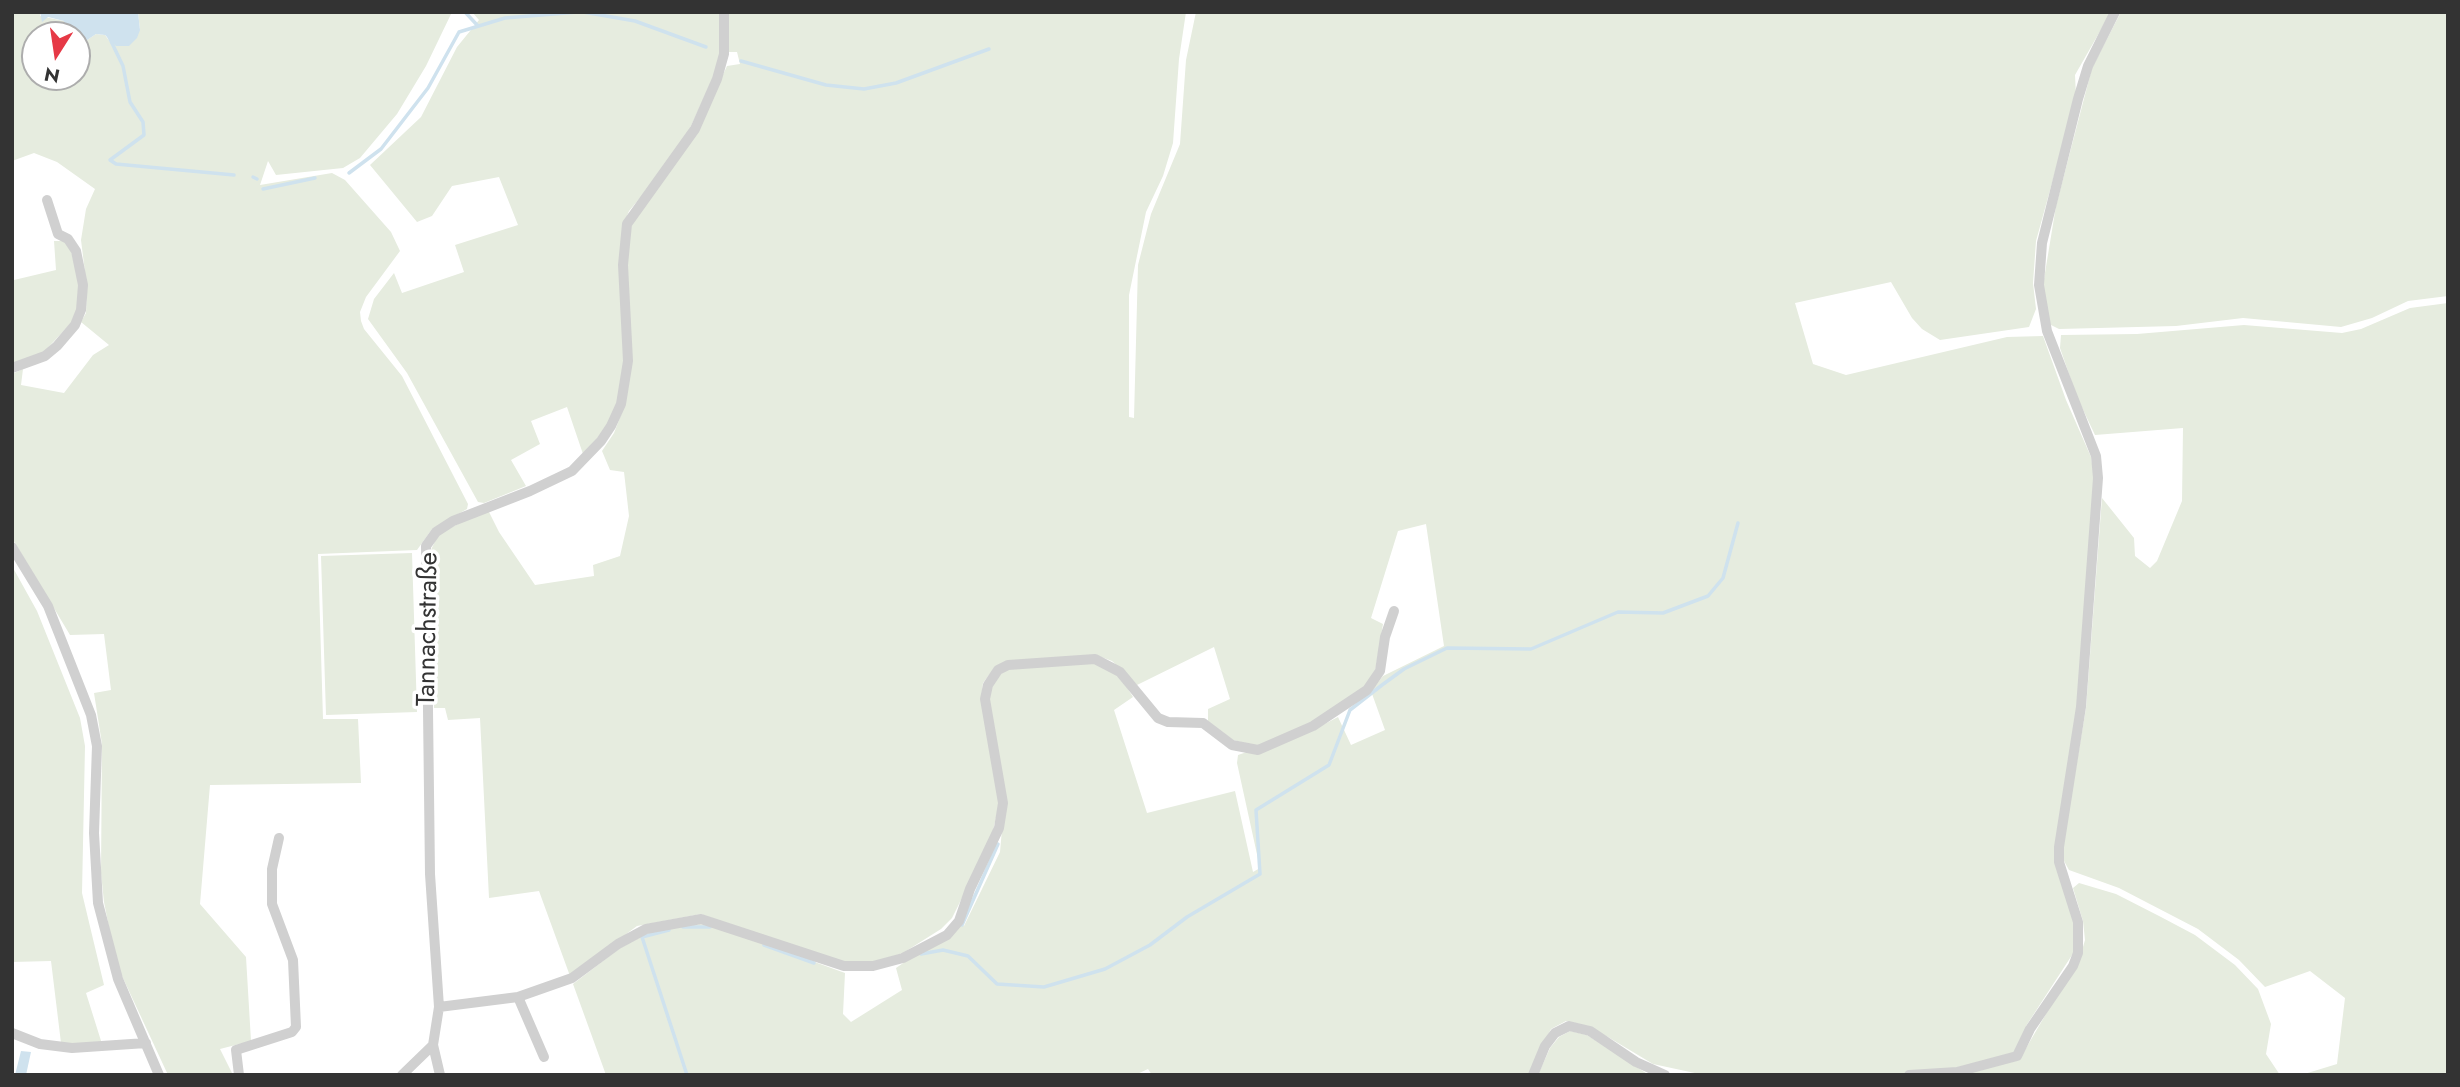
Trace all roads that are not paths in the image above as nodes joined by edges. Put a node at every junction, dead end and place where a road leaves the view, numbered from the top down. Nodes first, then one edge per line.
1 (724, 12) edge
2 (2115, 12) edge
3 (47, 200) dead end
4 (12, 369) edge
5 (12, 547) edge
6 (1394, 611) dead end
7 (279, 838) dead end
8 (518, 997) junction
9 (439, 1007) junction
10 (12, 1032) edge
11 (146, 1043) junction
12 (433, 1045) junction
13 (544, 1057) dead end
14 (159, 1075) edge
15 (239, 1075) edge
16 (402, 1075) edge
17 (440, 1075) edge
18 (1533, 1075) edge
19 (1665, 1075) edge
20 (1909, 1075) edge

1 - 9 street, Tannachstraße
2 - 20 street
3 - 4 street
5 - 11 street
6 - 8 street
7 - 15 street
8 - 9 street
8 - 13 street
9 - 12 street, Tannachstraße
10 - 11 street
11 - 14 street
12 - 16 street
12 - 17 street, Tannachstraße
18 - 19 street

